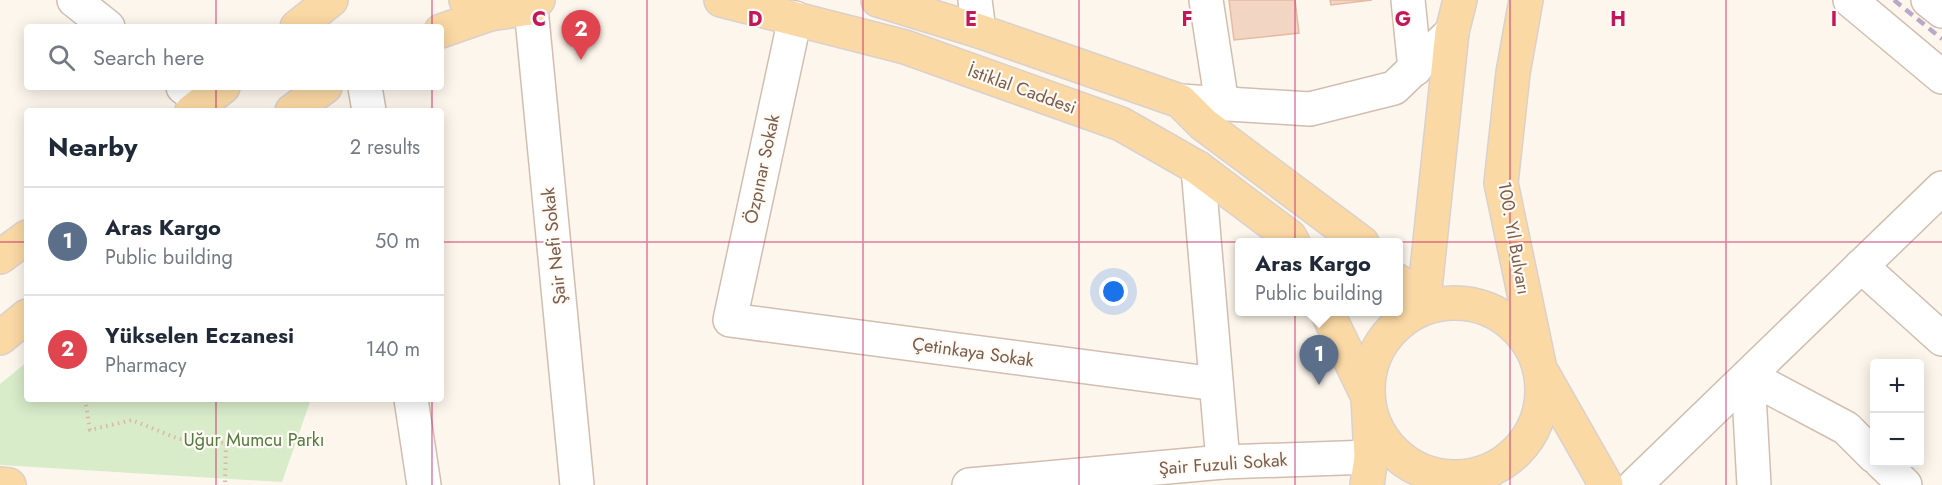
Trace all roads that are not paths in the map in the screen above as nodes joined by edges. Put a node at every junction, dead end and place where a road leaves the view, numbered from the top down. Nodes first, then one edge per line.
1 (74, 0) edge
2 (331, 0) edge
3 (564, 0) edge
4 (720, 0) edge
5 (878, 0) edge
6 (1206, 0) edge
7 (1408, 0) edge
8 (1460, 0) edge
9 (1526, 0) edge
10 (1850, 0) edge
11 (1928, 0) edge
12 (534, 4) edge
13 (478, 7) edge
14 (1942, 11) edge
15 (977, 15) edge
16 (795, 18) junction
17 (104, 24) edge
18 (301, 24) edge
19 (444, 29) edge
20 (1452, 32) junction
21 (1415, 69) junction
22 (1942, 77) edge
23 (321, 90) edge
24 (366, 90) edge
25 (1180, 101) junction
26 (1222, 104) junction
27 (296, 108) edge
28 (368, 108) edge
29 (1198, 168) junction
30 (1942, 188) edge
31 (1290, 238) edge
32 (1355, 238) edge
33 (24, 239) edge
34 (0, 257) edge
35 (1861, 266) junction
36 (1403, 286) edge
37 (1423, 308) junction
38 (1329, 316) edge
39 (24, 318) edge
40 (730, 320) joint
41 (0, 338) edge
42 (1942, 339) edge
43 (1540, 369) junction
44 (1748, 376) junction
45 (1216, 384) junction
46 (1368, 397) junction
47 (411, 402) edge
48 (1870, 451) edge
49 (1223, 462) junction
50 (1886, 467) edge
51 (1369, 471) edge
52 (1043, 482) edge
53 (1481, 482) edge
54 (0, 484) edge
55 (9, 485) edge
56 (424, 485) edge
57 (577, 485) edge
58 (969, 485) edge
59 (1606, 485) edge
60 (1635, 485) edge
61 (1754, 485) edge
62 (1905, 485) edge

1 - 17 street
2 - 18 main road
3 - 12 main road
4 - 16 main road, İstiklal Caddesi
5 - 15 main road
6 - 26 street
7 - 21 street
8 - 20 main road
9 - 43 main road, 100. Yıl Bulvarı
10 - 22 street
11 - 14 street
12 - 13 main road
12 - 57 street, Şair Nefi Sokak
13 - 19 main road
15 - 25 main road
16 - 29 main road, İstiklal Caddesi
16 - 40 street, Özpınar Sokak
20 - 21 street
20 - 37 main road
21 - 26 street
23 - 27 main road
24 - 28 street
25 - 26 street
25 - 32 main road
29 - 31 main road, İstiklal Caddesi
29 - 45 street
30 - 35 street
33 - 34 main road
35 - 42 street
35 - 44 street
36 - 37 main road
37 - 43 main road
37 - 46 main road
38 - 46 main road
39 - 41 main road
40 - 45 street, Çetinkaya Sokak
43 - 53 main road
43 - 59 main road
44 - 48 street
44 - 60 street
44 - 61 street
45 - 49 street
46 - 51 main road
46 - 53 main road
47 - 56 street
49 - 51 street, Şair Fuzuli Sokak
49 - 52 street, Şair Fuzuli Sokak
50 - 62 street
52 - 58 street, Şair Fuzuli Sokak
54 - 55 main road

